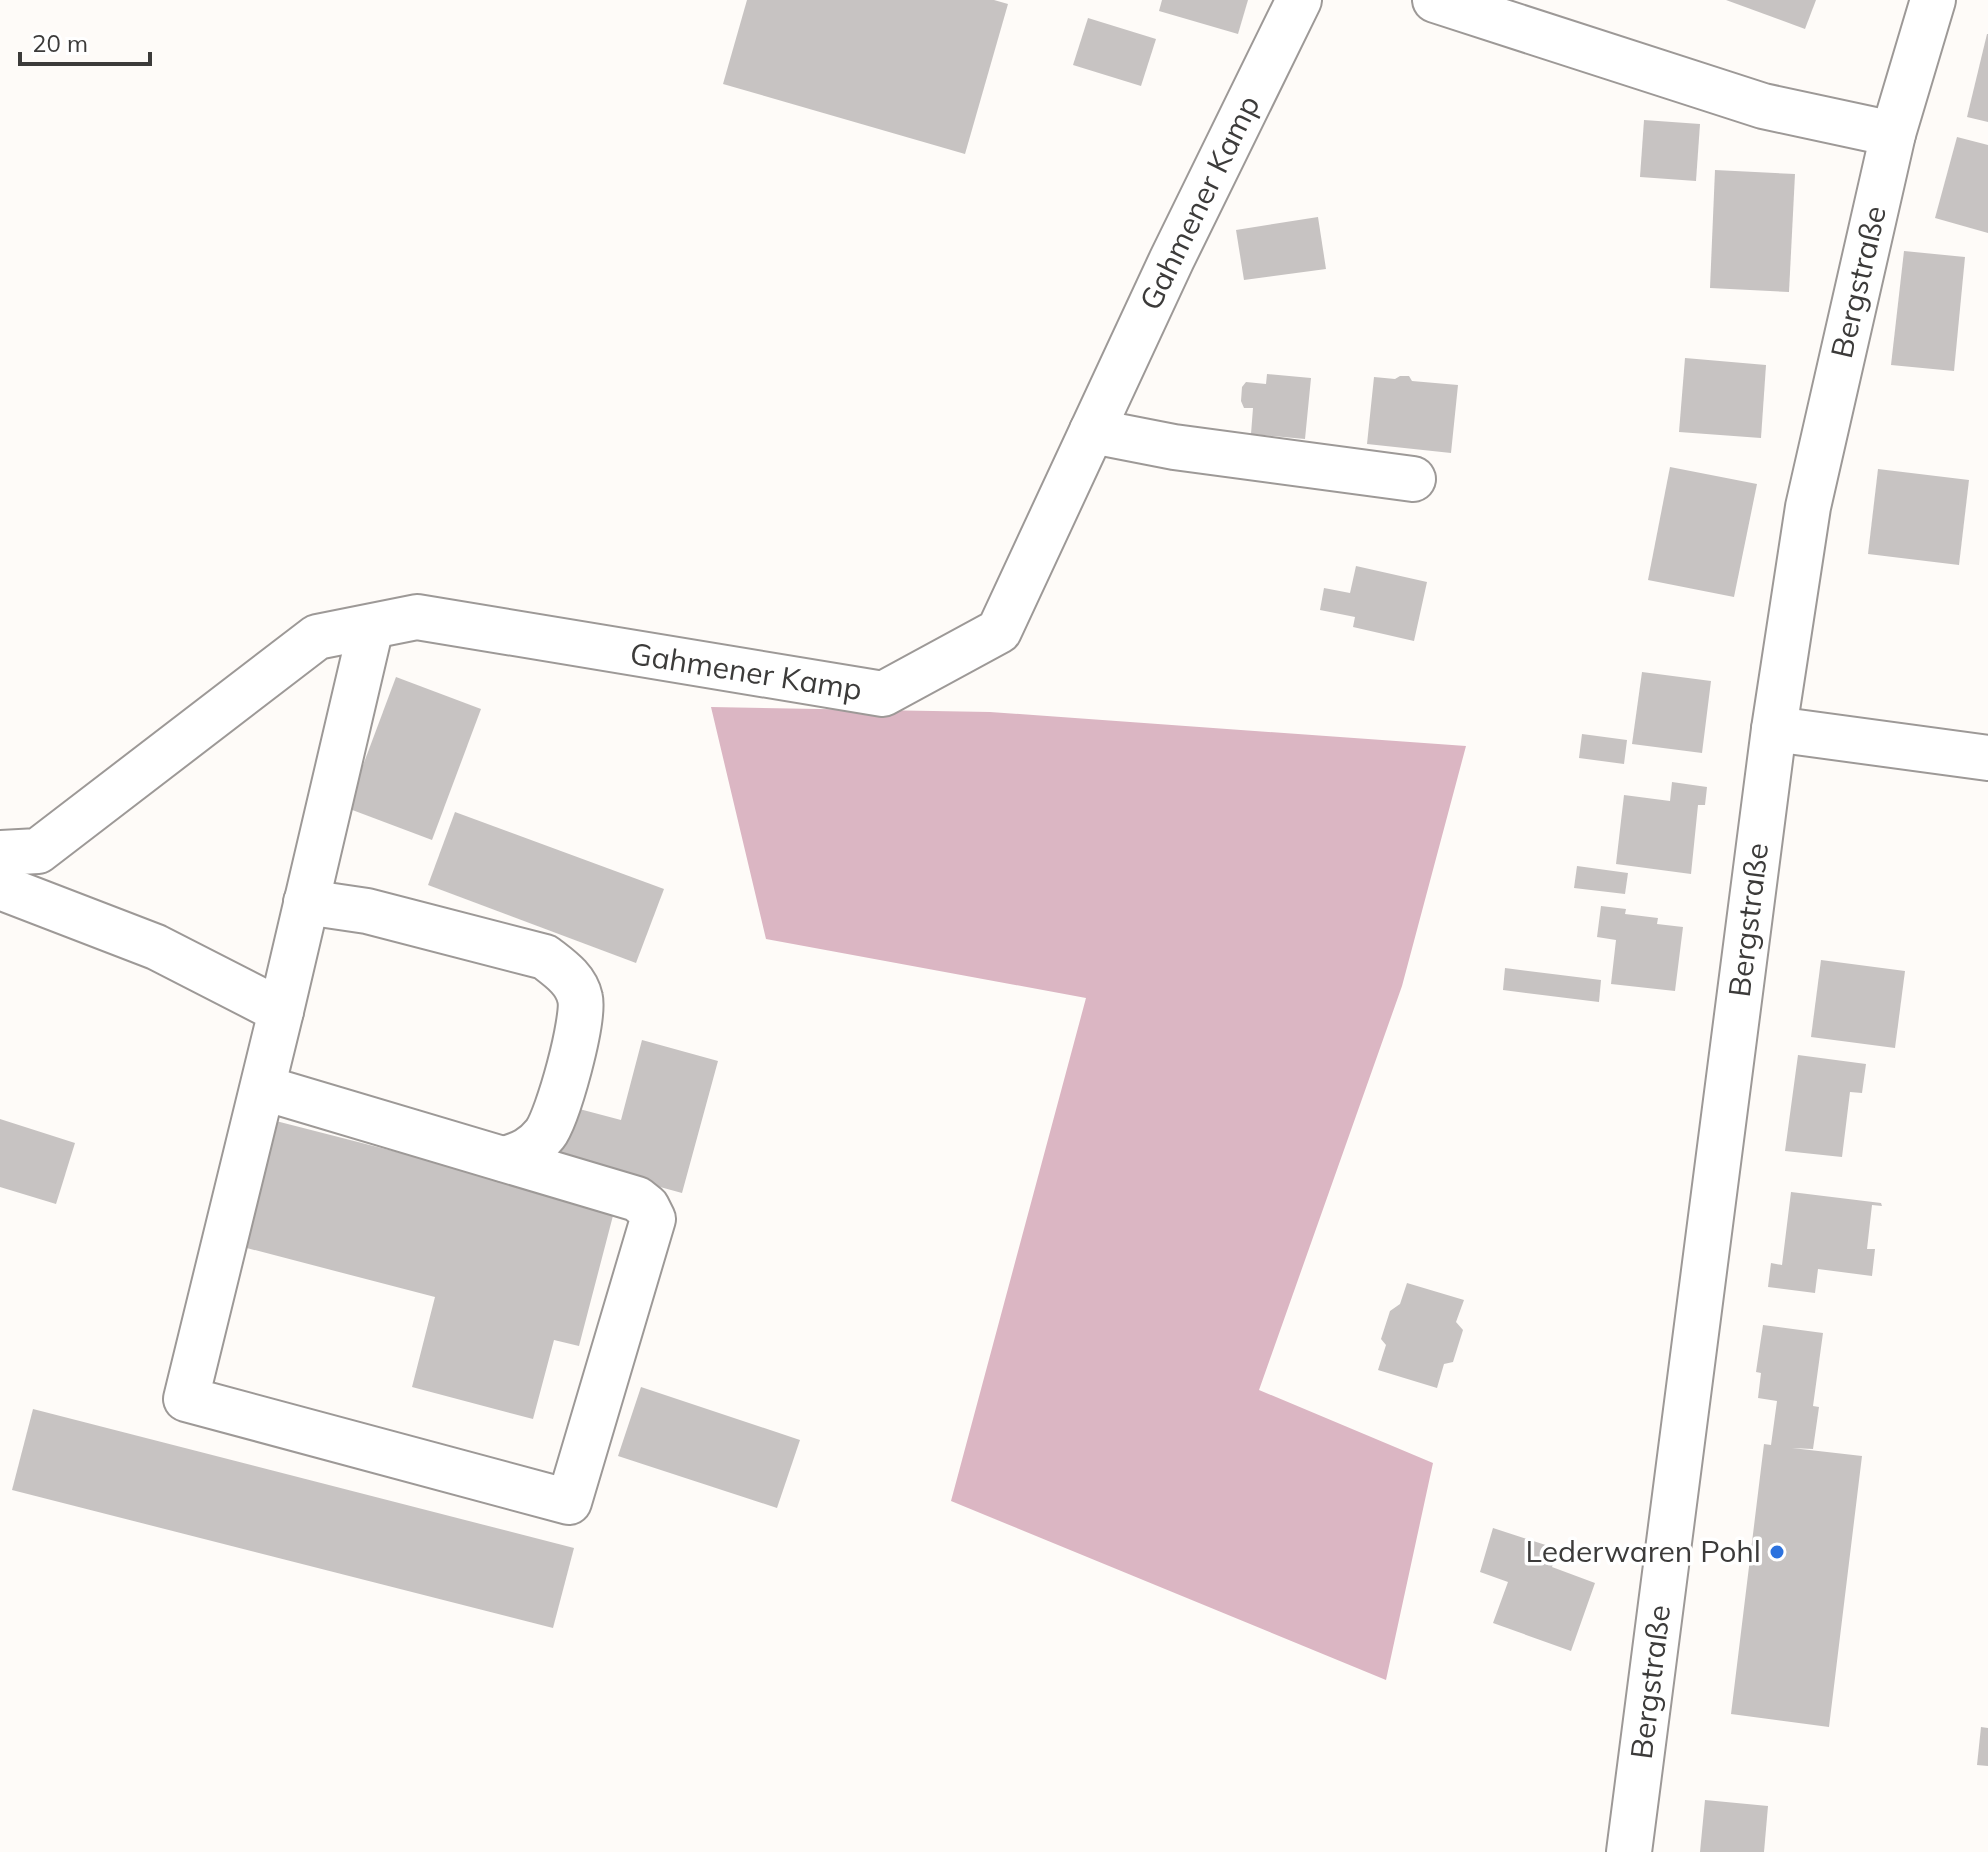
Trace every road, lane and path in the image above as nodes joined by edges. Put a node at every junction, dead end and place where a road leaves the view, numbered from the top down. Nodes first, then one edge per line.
1 (1299, 0) edge
2 (1435, 0) edge
3 (1933, 0) edge
4 (1893, 134) junction
5 (1092, 431) junction
6 (1413, 479) dead end
7 (371, 627) junction
8 (1774, 729) junction
9 (1988, 758) edge
10 (0, 853) edge
11 (0, 887) edge
12 (306, 902) junction
13 (281, 1011) junction
14 (264, 1088) junction
15 (504, 1159) junction
16 (1629, 1852) edge

1 - 5 street, Gahmener Kamp
2 - 4 street
3 - 4 street, Bergstraße
4 - 8 street, Bergstraße
5 - 6 street
5 - 7 street, Gahmener Kamp
7 - 10 street, Gahmener Kamp
7 - 12 street
8 - 9 street
8 - 16 street, Bergstraße
11 - 13 street
12 - 13 street
12 - 15 street
13 - 14 street
14 - 15 street
14 - 15 street

